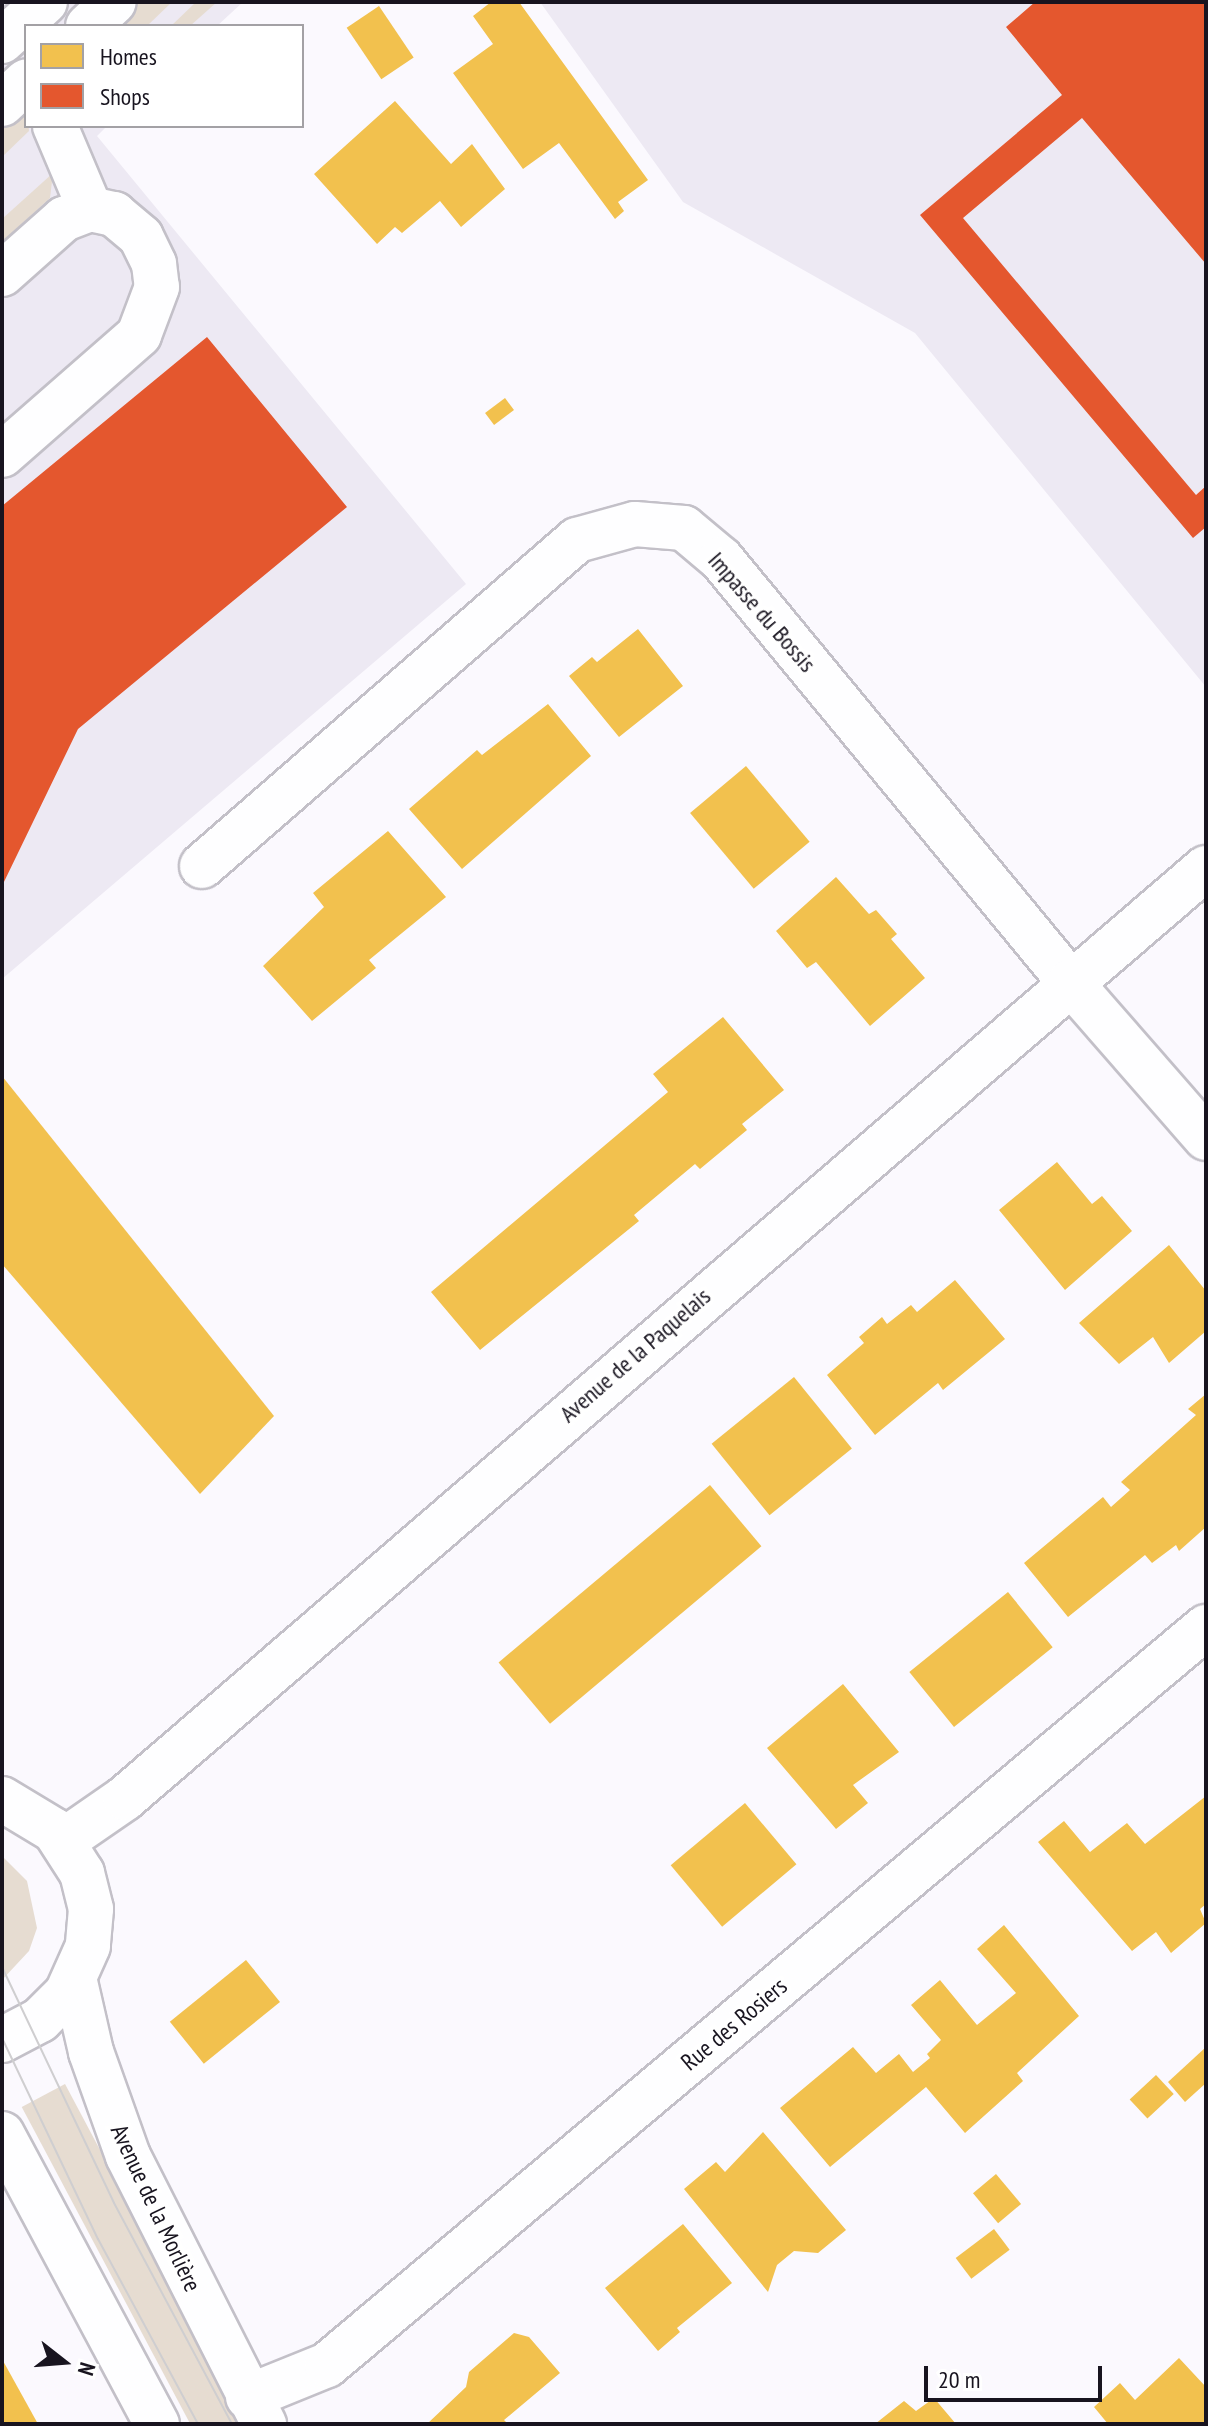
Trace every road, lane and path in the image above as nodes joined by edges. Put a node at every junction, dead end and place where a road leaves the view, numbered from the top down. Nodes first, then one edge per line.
1 (45, 2) edge
2 (114, 2) edge
3 (90, 24) edge
4 (2, 41) edge
5 (24, 84) edge
6 (2, 104) edge
7 (56, 128) edge
8 (90, 209) junction
9 (2, 274) edge
10 (2, 455) edge
11 (202, 866) dead end
12 (1206, 868) edge
13 (1070, 982) junction
14 (1206, 1138) edge
15 (1206, 1627) edge
16 (2, 1799) edge
17 (63, 1841) junction
18 (75, 1982) junction
19 (2, 2040) edge
20 (2, 2134) edge
21 (256, 2411) edge
22 (157, 2424) edge

1 - 4 street
2 - 3 street
5 - 6 street
7 - 8 street
8 - 9 street
8 - 10 street
11 - 13 street, Impasse du Bossis
12 - 13 street, Avenue de la Paquelais
13 - 14 street, Impasse du Bossis
13 - 17 street, Avenue de la Paquelais
15 - 21 street, Rue des Rosiers
16 - 17 street
17 - 18 street
18 - 19 street
18 - 21 street, Avenue de la Morlière
20 - 22 street

